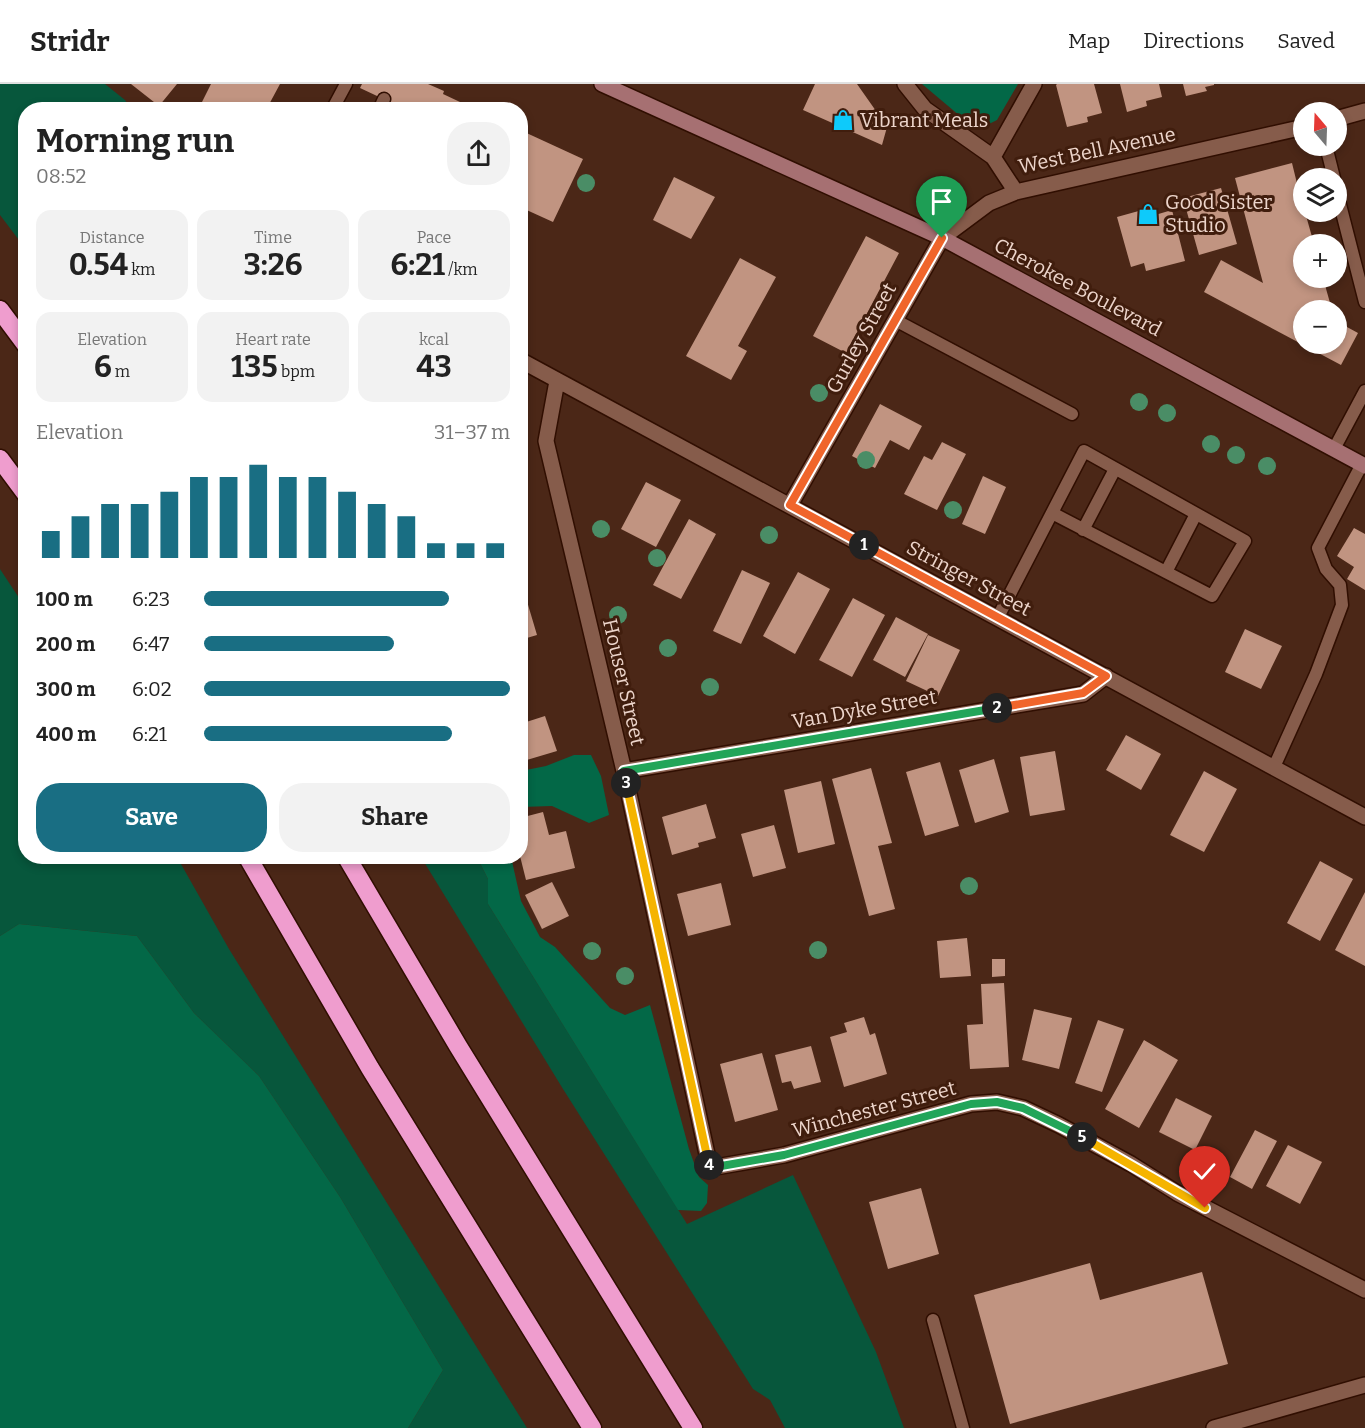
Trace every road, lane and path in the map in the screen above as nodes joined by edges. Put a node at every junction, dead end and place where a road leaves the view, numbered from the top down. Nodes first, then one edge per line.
1 (346, 84) edge
2 (602, 84) edge
3 (905, 84) edge
4 (1034, 84) edge
5 (336, 102) edge
6 (1365, 111) edge
7 (1347, 116) edge
8 (1293, 129) edge
9 (993, 157) junction
10 (1016, 192) junction
11 (1344, 222) edge
12 (942, 238) junction
13 (1365, 302) edge
14 (0, 310) edge
15 (896, 320) junction
16 (18, 334) edge
17 (528, 365) edge
18 (557, 381) junction
19 (1365, 391) edge
20 (1072, 414) dead end
21 (1334, 449) junction
22 (0, 459) edge
23 (1364, 465) edge
24 (1115, 469) junction
25 (18, 483) edge
26 (790, 505) junction
27 (1052, 513) junction
28 (1196, 514) junction
29 (1083, 530) junction
30 (1166, 572) junction
31 (998, 617) junction
32 (1106, 676) junction
33 (1274, 767) junction
34 (624, 771) junction
35 (1365, 817) edge
36 (252, 864) edge
37 (351, 864) edge
38 (710, 1168) joint
39 (1365, 1290) edge
40 (933, 1320) dead end
41 (1365, 1385) edge
42 (592, 1428) edge
43 (693, 1428) edge
44 (963, 1428) edge
45 (1214, 1428) edge

1 - 5 lane
2 - 12 main road, Cherokee Boulevard
3 - 9 street, West Bell Avenue
4 - 9 street
6 - 7 street
8 - 10 street, West Bell Avenue
9 - 10 street, West Bell Avenue
10 - 12 street, Gurley Street
11 - 13 lane
12 - 15 street, Gurley Street
12 - 21 main road, Cherokee Boulevard
14 - 16 highway
15 - 20 lane
15 - 26 street, Gurley Street
17 - 18 street, Stringer Street
18 - 26 street, Stringer Street
18 - 34 street, Houser Street
19 - 21 lane
21 - 23 main road, Cherokee Boulevard
22 - 25 highway
23 - 33 lane
24 - 27 lane
24 - 28 lane
24 - 29 lane
26 - 31 street, Stringer Street
27 - 29 lane
27 - 31 lane
28 - 30 lane
28 - 30 lane
29 - 30 lane
31 - 32 street, Stringer Street
32 - 33 street, Stringer Street
32 - 34 street, Van Dyke Street
33 - 35 street, Stringer Street
34 - 38 street, Houser Street
36 - 42 highway
37 - 43 highway
38 - 39 street, Winchester Street
40 - 44 lane
41 - 45 street

